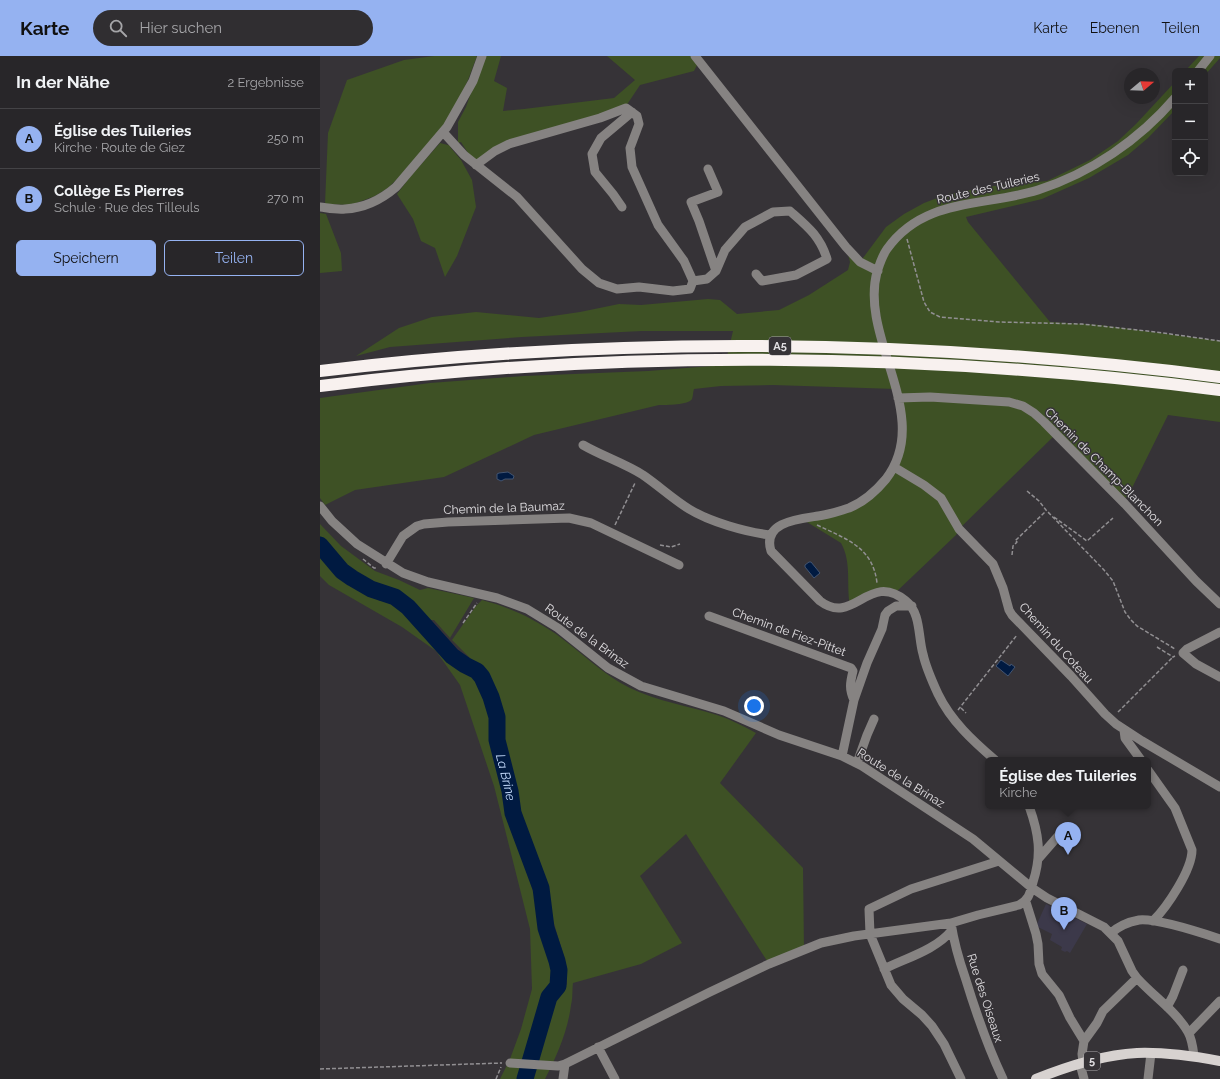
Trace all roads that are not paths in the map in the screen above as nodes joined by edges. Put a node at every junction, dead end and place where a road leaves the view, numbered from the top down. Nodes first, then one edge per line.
1 (482, 56) edge
2 (695, 56) edge
3 (1210, 56) edge
4 (1200, 68) edge
5 (1172, 101) edge
6 (632, 112) junction
7 (443, 132) junction
8 (476, 164) junction
9 (708, 169) dead end
10 (320, 207) edge
11 (622, 207) dead end
12 (716, 271) junction
13 (878, 271) junction
14 (756, 274) dead end
15 (694, 281) junction
16 (320, 372) edge
17 (1220, 377) edge
18 (320, 386) edge
19 (1220, 390) edge
20 (897, 393) junction
21 (583, 445) dead end
22 (894, 467) junction
23 (320, 506) edge
24 (770, 536) junction
25 (386, 564) junction
26 (679, 565) dead end
27 (1220, 604) edge
28 (912, 606) junction
29 (709, 616) dead end
30 (1220, 632) edge
31 (1220, 676) edge
32 (854, 700) junction
33 (874, 719) dead end
34 (1124, 730) junction
35 (842, 756) junction
36 (991, 757) edge
37 (1139, 757) edge
38 (857, 763) junction
39 (1151, 774) edge
40 (1220, 787) edge
41 (1030, 809) edge
42 (1071, 832) dead end
43 (1039, 858) junction
44 (999, 861) junction
45 (1032, 888) junction
46 (1026, 902) junction
47 (1153, 921) junction
48 (951, 927) junction
49 (1111, 933) junction
50 (870, 934) junction
51 (1220, 939) edge
52 (884, 969) junction
53 (1183, 970) dead end
54 (1137, 978) junction
55 (1220, 1001) edge
56 (1167, 1007) junction
57 (1189, 1033) junction
58 (1084, 1041) junction
59 (598, 1047) junction
60 (1151, 1053) junction
61 (1194, 1056) junction
62 (1220, 1061) edge
63 (510, 1063) dead end
64 (1082, 1063) junction
65 (564, 1064) junction
66 (563, 1079) edge
67 (615, 1079) edge
68 (960, 1079) edge
69 (1003, 1079) edge
70 (1036, 1079) edge
71 (1084, 1079) edge
72 (1148, 1079) edge

1 - 7 street
2 - 13 street
3 - 4 street
5 - 13 street, Route des Tuileries
6 - 8 street
6 - 11 street
6 - 15 street
7 - 8 street
7 - 10 street
8 - 15 street
9 - 12 street
12 - 14 street
12 - 15 street
13 - 20 street, Route des Tuileries
16 - 17 highway, A5
18 - 19 highway, A5
20 - 22 street, Route des Tuileries
20 - 27 street, Chemin de Champ-Blanchon
21 - 24 street
22 - 24 street, Route des Tuileries
22 - 34 street, Chemin du Coteau
23 - 25 street, Route de la Brinaz
24 - 28 street
25 - 26 street, Chemin de la Baumaz
25 - 35 street, Route de la Brinaz
28 - 32 street, Chemin de Fiez-Pittet
28 - 36 street
29 - 32 street, Chemin de Fiez-Pittet
30 - 31 street
32 - 35 street, Chemin de Fiez-Pittet
33 - 38 street
34 - 37 street
34 - 40 street, Chemin du Coteau
35 - 38 street, Route de la Brinaz
38 - 44 street, Route de la Brinaz
39 - 47 street
41 - 43 street
42 - 43 street
43 - 45 street
44 - 45 street, Route de la Brinaz
44 - 50 street
45 - 46 street
45 - 49 street, Route de la Brinaz
46 - 48 street
46 - 58 street
47 - 49 street
47 - 51 street
48 - 50 street
48 - 52 street
48 - 69 street, Rue des Oiseaux
49 - 54 street, Route de la Brinaz
50 - 52 street
50 - 59 street
52 - 68 street
53 - 56 street
54 - 56 street, Route de la Brinaz
54 - 58 street
55 - 57 street
56 - 57 street, Route de la Brinaz
57 - 61 street
58 - 64 street
59 - 65 street
59 - 67 street
60 - 61 main road, 5
60 - 64 main road, 5
60 - 72 street
61 - 62 main road, 5
63 - 65 street
64 - 70 main road, 5
64 - 71 street
65 - 66 street

